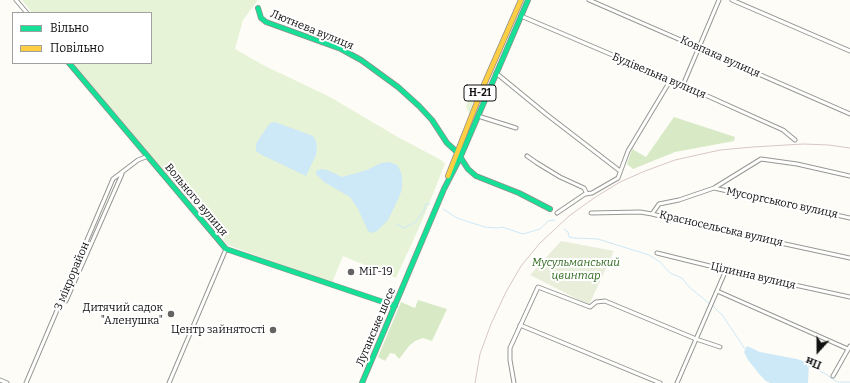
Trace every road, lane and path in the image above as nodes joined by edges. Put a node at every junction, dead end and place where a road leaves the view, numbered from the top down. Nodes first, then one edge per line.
1 (16, 0) edge
2 (521, 0) edge
3 (528, 0) edge
4 (589, 0) edge
5 (719, 0) edge
6 (732, 0) edge
7 (258, 8) dead end
8 (26, 12) edge
9 (521, 16) junction
10 (698, 47) junction
11 (850, 51) edge
12 (70, 64) edge
13 (496, 73) junction
14 (670, 80) junction
15 (683, 85) junction
16 (850, 114) edge
17 (478, 116) junction
18 (516, 128) dead end
19 (796, 140) dead end
20 (457, 152) junction
21 (148, 156) junction
22 (528, 156) dead end
23 (460, 158) junction
24 (620, 171) junction
25 (122, 172) junction
26 (850, 176) edge
27 (714, 188) junction
28 (444, 189) junction
29 (587, 194) junction
30 (550, 209) dead end
31 (557, 213) dead end
32 (591, 213) dead end
33 (652, 214) junction
34 (850, 218) edge
35 (226, 249) junction
36 (657, 253) dead end
37 (850, 258) edge
38 (726, 270) junction
39 (717, 291) junction
40 (850, 297) edge
41 (66, 301) dead end
42 (394, 306) junction
43 (520, 325) junction
44 (696, 339) junction
45 (720, 347) dead end
46 (849, 347) edge
47 (832, 376) dead end
48 (0, 380) edge
49 (7, 383) edge
50 (26, 383) edge
51 (169, 383) edge
52 (362, 383) edge
53 (514, 383) edge
54 (660, 383) edge
55 (677, 383) edge

1 - 8 street
2 - 20 street, Луганське шосе / Н-21
3 - 9 street, Луганське шосе / Н-21
4 - 10 street, Ковпака вулиця
5 - 10 street
6 - 11 street
7 - 20 street, Лютнева вулиця
9 - 13 street, Луганське шосе / Н-21
9 - 14 street, Будівельна вулиця
10 - 15 street
10 - 16 street, Ковпака вулиця
12 - 21 street, Вольного вулиця
13 - 17 street, Луганське шосе / Н-21
13 - 24 street
14 - 15 street, Будівельна вулиця
14 - 24 street
15 - 19 street, Будівельна вулиця
17 - 18 street
17 - 23 street, Луганське шосе / Н-21
20 - 23 street, Лютнева вулиця
20 - 28 street, Луганське шосе / Н-21
21 - 25 street, 3 мікрорайон
21 - 35 street, Вольного вулиця
22 - 29 street
23 - 28 street, Луганське шосе / Н-21
23 - 30 street, Лютнева вулиця
24 - 29 street
25 - 41 street, 3 мікрорайон
25 - 50 street, 3 мікрорайон
26 - 27 street
27 - 33 street
27 - 34 street, Мусоргського вулиця
28 - 42 street, Луганське шосе / Н-21
29 - 31 street
32 - 33 street, Красносельська вулиця
33 - 37 street, Красносельська вулиця
35 - 42 street, Вольного вулиця
35 - 51 street
36 - 38 street, Цілинна вулиця
38 - 39 street
38 - 40 street, Цілинна вулиця
39 - 44 street
39 - 46 street
42 - 52 street, Луганське шосе / Н-21
43 - 44 street
43 - 53 street
43 - 54 street
44 - 45 street
44 - 55 street
46 - 47 street
48 - 49 street

